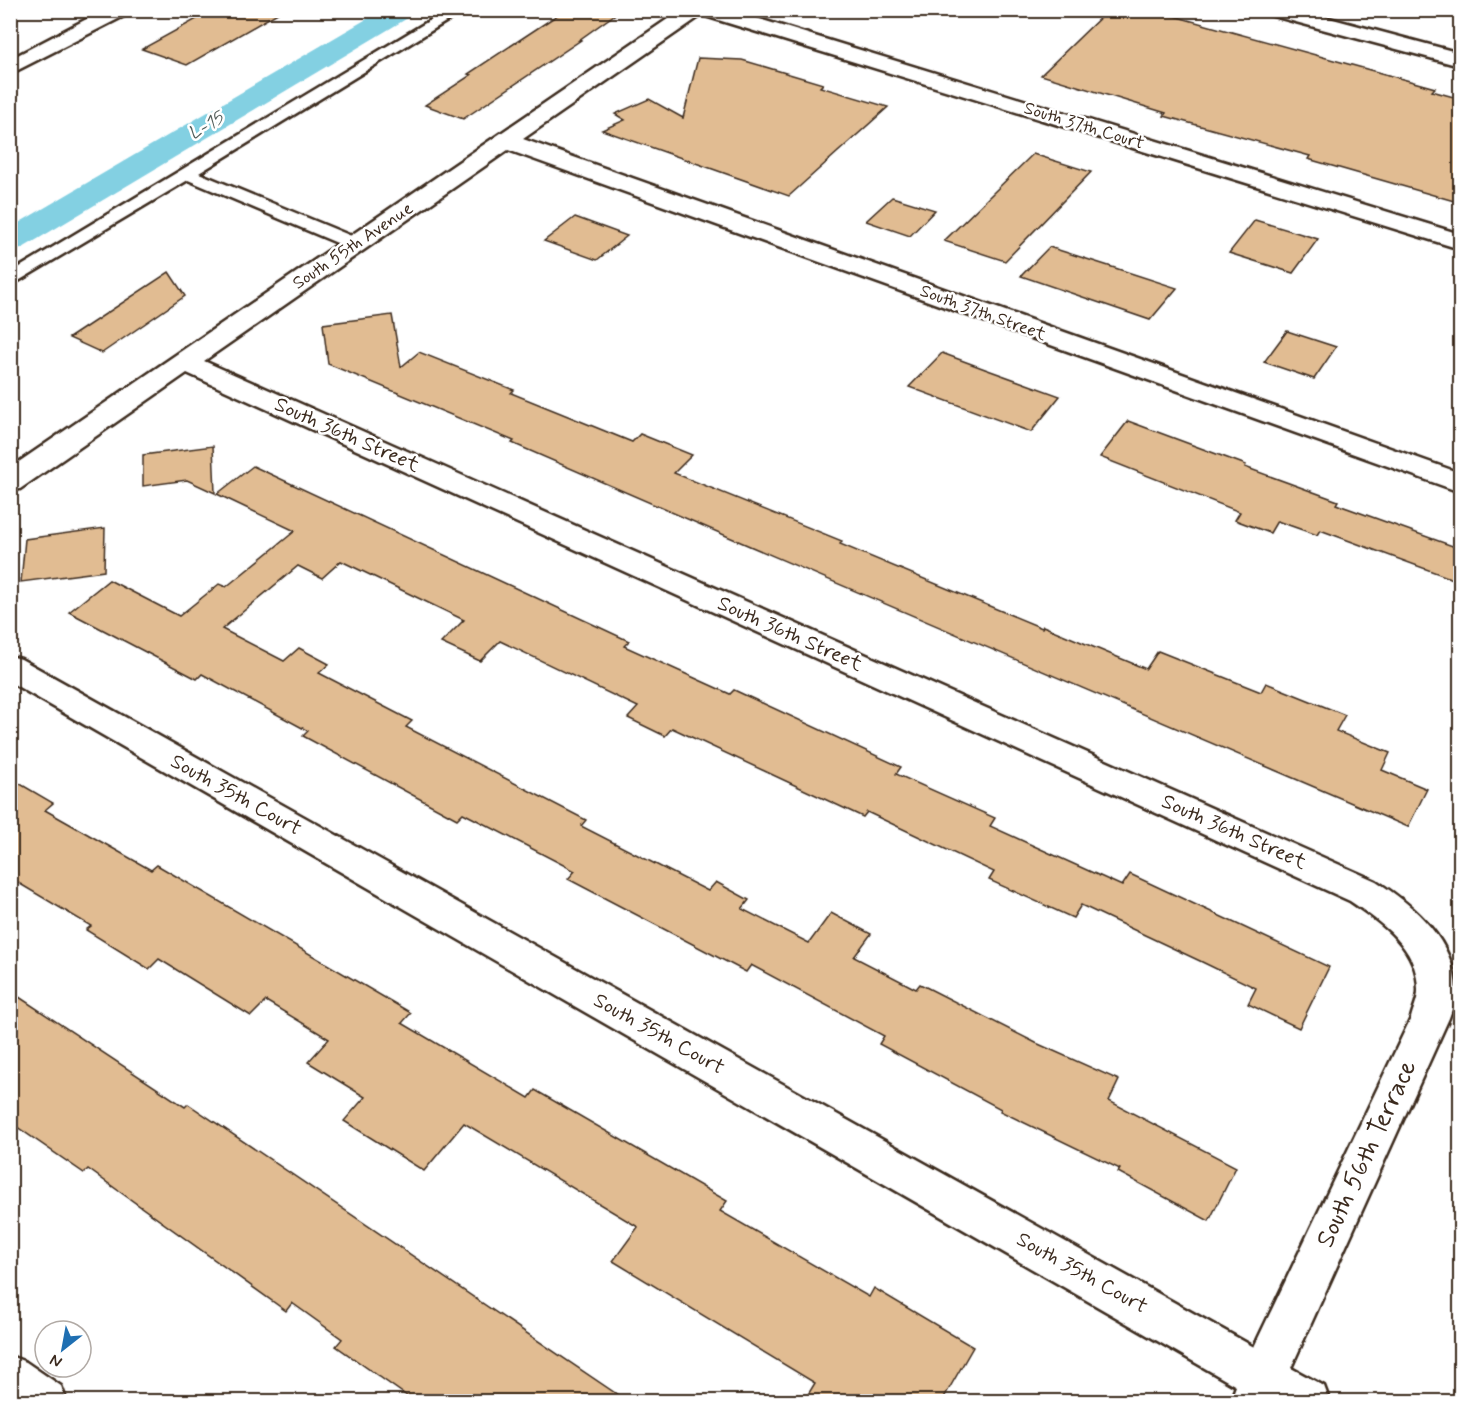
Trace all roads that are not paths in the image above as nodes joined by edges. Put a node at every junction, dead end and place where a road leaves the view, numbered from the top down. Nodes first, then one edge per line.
1 (121, 10) edge
2 (458, 10) edge
3 (696, 10) edge
4 (707, 10) edge
5 (1273, 10) edge
6 (1461, 60) edge
7 (10, 68) edge
8 (506, 141) junction
9 (187, 174) junction
10 (1461, 242) edge
11 (355, 243) junction
12 (10, 281) edge
13 (184, 362) junction
14 (10, 482) edge
15 (1461, 483) edge
16 (10, 667) edge
17 (1393, 910) joint
18 (10, 1378) edge
19 (1258, 1389) edge
20 (45, 1401) edge
21 (1308, 1401) edge

1 - 7 street
2 - 9 lane
3 - 8 street, South 55th Avenue
4 - 10 street, South 37th Court
5 - 6 street
8 - 11 street, South 55th Avenue
8 - 15 street, South 37th Street
9 - 11 lane
9 - 12 lane
11 - 13 street, South 55th Avenue
13 - 14 street, South 55th Avenue
13 - 17 street, South 36th Street
16 - 19 street, South 35th Court
17 - 19 street, South 56th Terrace
18 - 20 street
19 - 21 street, South 35th Court

